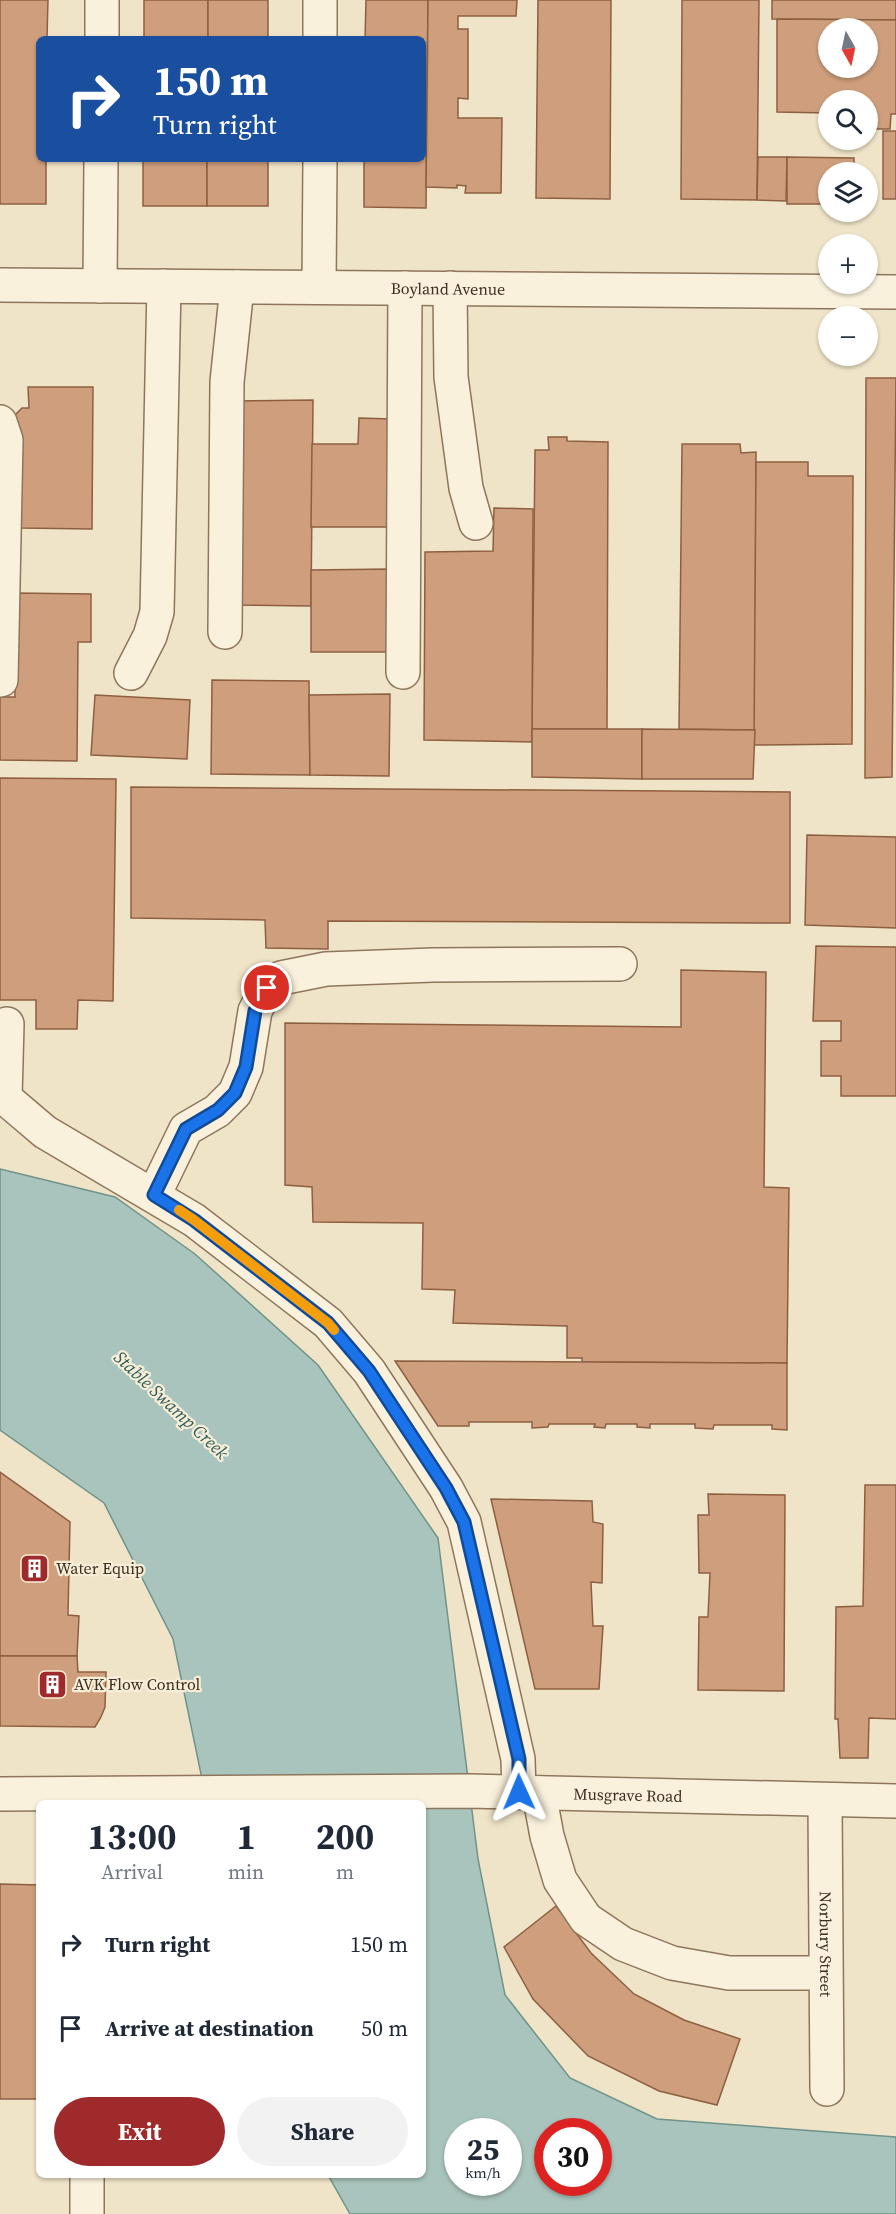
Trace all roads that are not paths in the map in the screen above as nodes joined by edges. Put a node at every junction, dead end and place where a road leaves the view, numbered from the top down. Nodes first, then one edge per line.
1 (102, 0) edge
2 (320, 0) edge
3 (102, 36) edge
4 (320, 36) edge
5 (101, 162) edge
6 (320, 162) edge
7 (0, 285) edge
8 (100, 286) junction
9 (164, 286) junction
10 (237, 287) junction
11 (320, 287) junction
12 (405, 288) junction
13 (450, 288) junction
14 (896, 292) edge
15 (0, 422) edge
16 (476, 523) dead end
17 (225, 632) dead end
18 (403, 672) dead end
19 (131, 673) dead end
20 (1, 680) edge
21 (620, 964) dead end
22 (7, 1024) dead end
23 (2, 1098) edge
24 (154, 1195) junction
25 (529, 1793) junction
26 (0, 1794) edge
27 (91, 1799) edge
28 (825, 1800) junction
29 (896, 1801) edge
30 (825, 1973) junction
31 (827, 2089) dead end
32 (87, 2178) edge
33 (87, 2214) edge

1 - 3 street
2 - 4 street
5 - 8 street
6 - 11 street
7 - 8 street, Boyland Avenue
8 - 9 street, Boyland Avenue
9 - 10 street, Boyland Avenue
9 - 19 street
10 - 11 street, Boyland Avenue
10 - 17 street
11 - 12 street, Boyland Avenue
12 - 13 street, Boyland Avenue
12 - 18 street
13 - 14 street, Boyland Avenue
13 - 16 street
15 - 20 street
21 - 24 street
22 - 23 street
23 - 24 street
24 - 25 street
25 - 27 street, Musgrave Road
25 - 28 street, Musgrave Road
25 - 30 street
26 - 27 street, Musgrave Road
28 - 29 street, Musgrave Road
28 - 30 street, Norbury Street
30 - 31 street, Norbury Street
32 - 33 street

